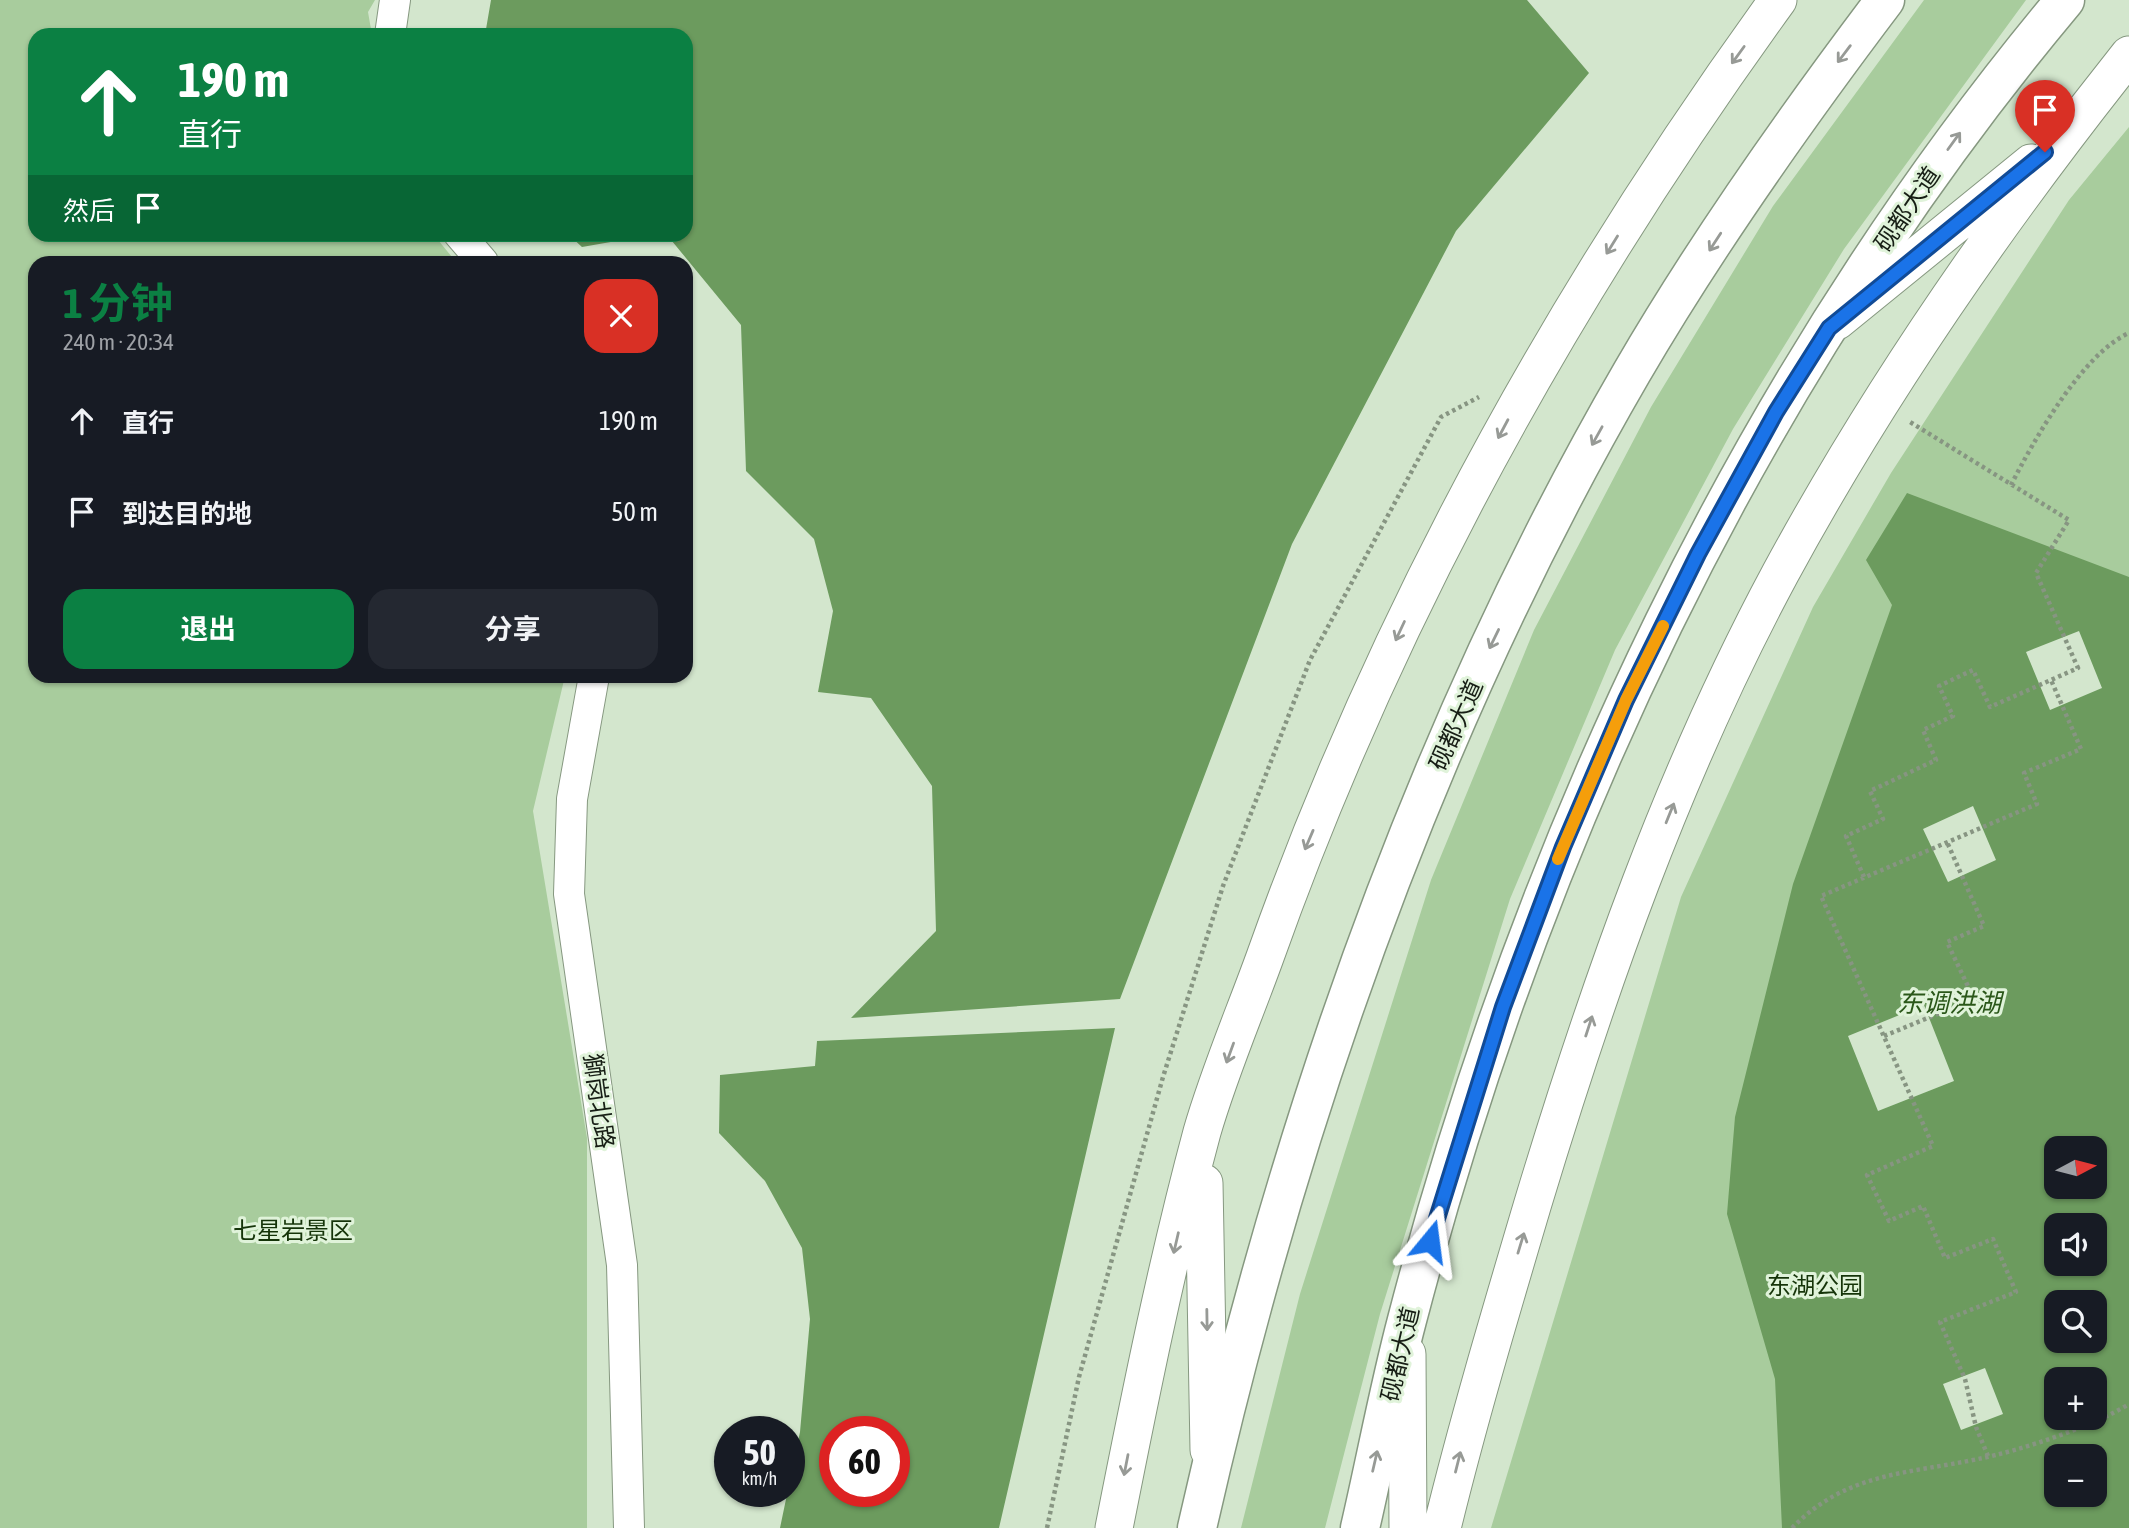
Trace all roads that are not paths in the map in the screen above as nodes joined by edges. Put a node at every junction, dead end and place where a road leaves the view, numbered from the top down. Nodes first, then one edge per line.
1 (395, 0) edge
2 (1778, 0) edge
3 (1885, 0) edge
4 (2065, 0) edge
5 (391, 28) edge
6 (2129, 55) edge
7 (2066, 134) junction
8 (466, 242) edge
9 (478, 256) edge
10 (1829, 328) junction
11 (593, 683) edge
12 (1203, 1129) junction
13 (1407, 1320) junction
14 (1210, 1471) junction
15 (629, 1528) edge
16 (1114, 1528) edge
17 (1197, 1528) edge
18 (1360, 1528) edge
19 (1408, 1528) edge
20 (1442, 1528) edge

1 - 5 street
2 -> 12 street
3 -> 14 main road, 砚都大道
10 -> 4 main road, 砚都大道
6 - 7 street
7 - 10 street
20 -> 7 street
8 - 9 street
10 - 13 main road, 砚都大道
11 - 15 street, 獅岗北路
12 -> 14 street
12 -> 16 street
18 -> 13 main road, 砚都大道
13 - 19 street
14 - 17 main road, 砚都大道

